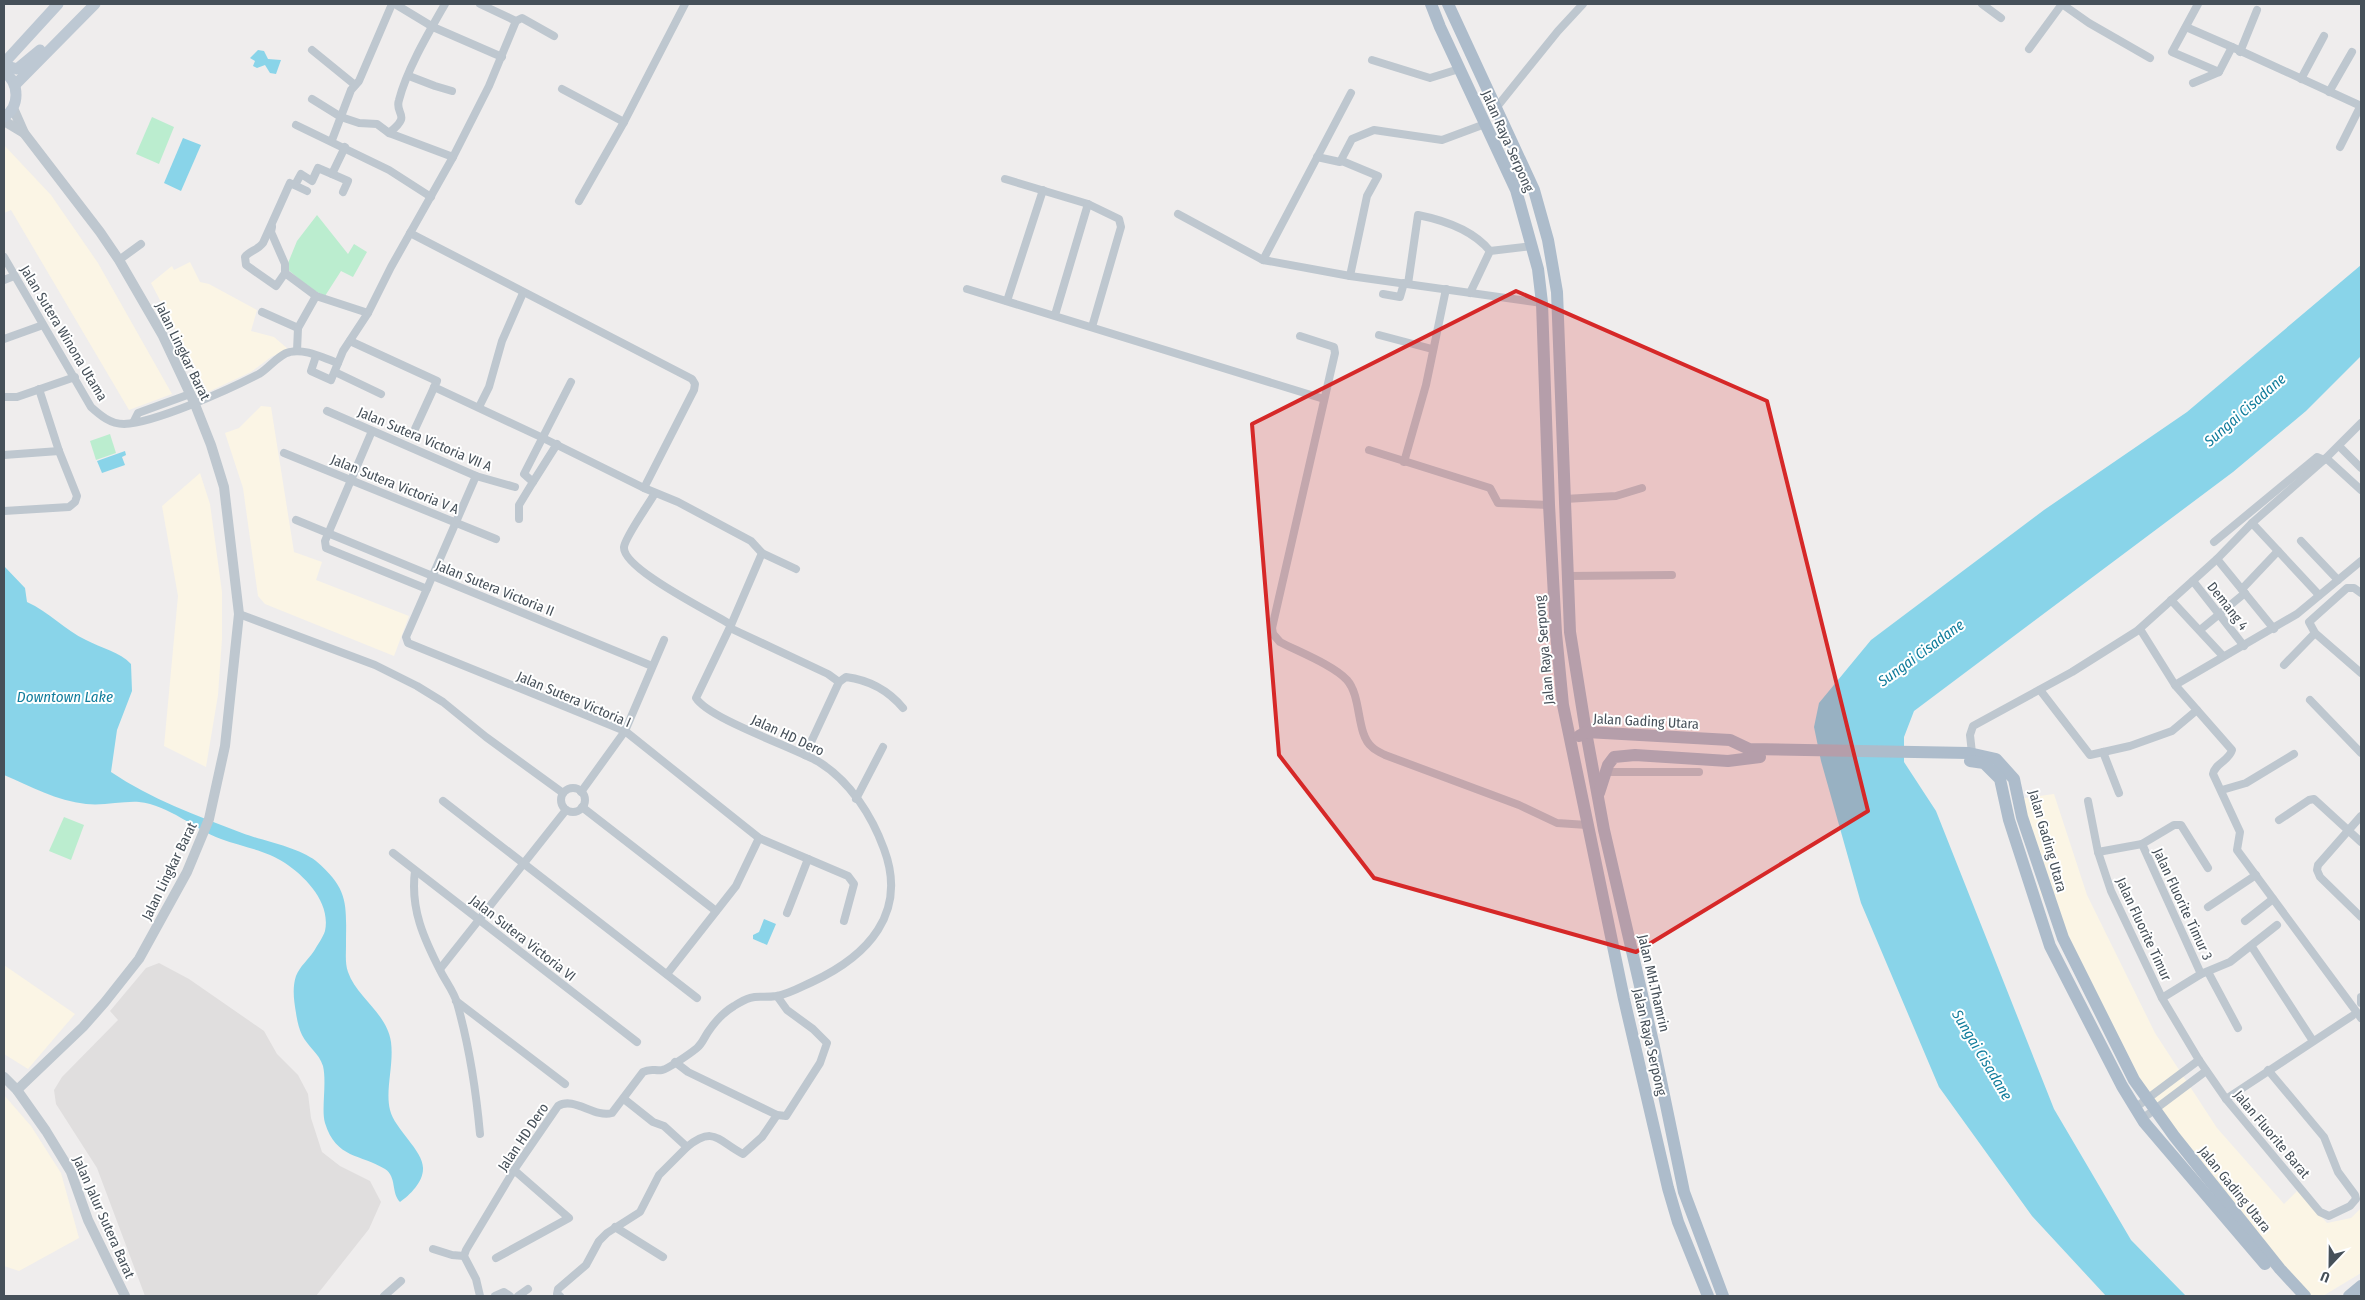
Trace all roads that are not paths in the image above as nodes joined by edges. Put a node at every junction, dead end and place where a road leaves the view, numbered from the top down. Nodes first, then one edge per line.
1 (58, 4) edge
2 (95, 4) edge
3 (394, 4) edge
4 (445, 4) edge
5 (480, 4) edge
6 (685, 4) edge
7 (1431, 4) edge
8 (1448, 4) edge
9 (1583, 4) edge
10 (1982, 4) edge
11 (2062, 4) edge
12 (2198, 4) edge
13 (2258, 10) dead end
14 (2001, 18) dead end
15 (516, 21) junction
16 (432, 27) junction
17 (2186, 27) junction
18 (554, 36) dead end
19 (2324, 36) dead end
20 (63, 37) junction
21 (2232, 48) junction
22 (2029, 49) dead end
23 (312, 50) dead end
24 (2240, 52) junction
25 (2352, 52) dead end
26 (502, 57) junction
27 (2150, 58) dead end
28 (1372, 60) dead end
29 (5, 62) edge
30 (1459, 69) junction
31 (4, 72) edge
32 (2219, 72) junction
33 (409, 76) junction
34 (2301, 79) junction
35 (2193, 82) dead end
36 (14, 85) junction
37 (356, 85) junction
38 (562, 90) dead end
39 (452, 91) dead end
40 (2329, 92) junction
41 (1351, 93) dead end
42 (312, 98) dead end
43 (2361, 106) edge
44 (13, 108) junction
45 (1496, 108) junction
46 (4, 117) edge
47 (341, 117) junction
48 (4, 121) edge
49 (624, 122) junction
50 (1485, 124) junction
51 (296, 125) dead end
52 (24, 133) junction
53 (389, 133) junction
54 (332, 140) junction
55 (344, 147) junction
56 (2340, 147) dead end
57 (453, 157) junction
58 (1317, 157) junction
59 (1342, 160) junction
60 (332, 174) junction
61 (1005, 179) dead end
62 (295, 185) junction
63 (1043, 190) junction
64 (307, 191) dead end
65 (343, 192) dead end
66 (432, 197) junction
67 (579, 201) dead end
68 (1088, 204) junction
69 (1178, 214) dead end
70 (272, 225) junction
71 (410, 233) junction
72 (141, 244) dead end
73 (1532, 246) junction
74 (1490, 251) junction
75 (4, 257) edge
76 (119, 260) junction
77 (1263, 260) junction
78 (285, 273) junction
79 (14, 276) junction
80 (1350, 276) junction
81 (4, 280) edge
82 (1406, 283) junction
83 (967, 289) dead end
84 (1446, 289) junction
85 (523, 293) junction
86 (1383, 294) dead end
87 (1470, 294) junction
88 (316, 296) junction
89 (1007, 301) junction
90 (1542, 303) junction
91 (262, 312) dead end
92 (368, 313) junction
93 (1055, 316) junction
94 (43, 325) junction
95 (1092, 327) junction
96 (298, 328) junction
97 (1379, 335) dead end
98 (1300, 336) dead end
99 (4, 339) edge
100 (350, 341) junction
101 (1432, 349) junction
102 (297, 352) junction
103 (316, 356) junction
104 (338, 363) junction
105 (334, 372) junction
106 (75, 377) junction
107 (571, 382) dead end
108 (434, 387) junction
109 (39, 389) junction
110 (381, 394) dead end
111 (4, 397) edge
112 (192, 398) junction
113 (1324, 399) junction
114 (479, 407) junction
115 (327, 411) dead end
116 (2361, 423) edge
117 (415, 429) dead end
118 (372, 431) junction
119 (543, 438) junction
120 (557, 444) junction
121 (2339, 446) junction
122 (1369, 450) dead end
123 (59, 451) junction
124 (284, 453) dead end
125 (4, 455) edge
126 (2325, 459) junction
127 (1404, 462) junction
128 (2361, 468) edge
129 (476, 476) junction
130 (351, 480) junction
131 (533, 482) junction
132 (515, 487) dead end
133 (644, 488) junction
134 (1642, 488) dead end
135 (2361, 490) edge
136 (655, 494) junction
137 (1565, 499) junction
138 (1549, 505) junction
139 (4, 511) edge
140 (519, 519) dead end
141 (296, 520) dead end
142 (456, 522) junction
143 (2252, 523) junction
144 (329, 533) junction
145 (496, 538) dead end
146 (2214, 542) dead end
147 (2301, 542) dead end
148 (2278, 551) junction
149 (762, 553) junction
150 (2217, 559) junction
151 (2361, 561) edge
152 (796, 569) dead end
153 (1672, 575) dead end
154 (433, 576) junction
155 (1568, 576) junction
156 (2338, 580) junction
157 (2193, 581) junction
158 (428, 589) junction
159 (2244, 591) junction
160 (2361, 593) edge
161 (2319, 596) junction
162 (2171, 600) junction
163 (239, 614) junction
164 (2220, 614) junction
165 (731, 626) junction
166 (2140, 629) junction
167 (2274, 629) junction
168 (2200, 630) junction
169 (2316, 633) junction
170 (664, 640) dead end
171 (2244, 646) junction
172 (2223, 656) junction
173 (652, 666) junction
174 (2284, 666) dead end
175 (2361, 673) edge
176 (839, 682) junction
177 (2175, 685) junction
178 (2040, 690) junction
179 (2310, 700) dead end
180 (903, 708) dead end
181 (2197, 710) junction
182 (625, 731) junction
183 (1586, 732) junction
184 (883, 746) dead end
185 (1572, 749) junction
186 (2103, 752) junction
187 (2361, 753) edge
188 (1765, 754) junction
189 (2294, 754) dead end
190 (805, 755) junction
191 (1965, 756) junction
192 (1592, 761) joint
193 (1605, 772) junction
194 (1699, 772) dead end
195 (2016, 786) junction
196 (2002, 789) junction
197 (2222, 790) junction
198 (581, 792) junction
199 (2119, 793) dead end
200 (563, 794) junction
201 (1599, 795) junction
202 (856, 799) junction
203 (443, 801) dead end
204 (2088, 801) dead end
205 (582, 807) junction
206 (566, 810) junction
207 (2361, 816) edge
208 (2279, 820) dead end
209 (1587, 825) junction
210 (2348, 830) junction
211 (759, 838) junction
212 (2361, 842) edge
213 (2142, 844) junction
214 (2098, 852) junction
215 (393, 853) dead end
216 (808, 859) junction
217 (524, 864) junction
218 (2208, 868) dead end
219 (415, 871) junction
220 (2256, 875) junction
221 (2273, 899) junction
222 (2208, 907) dead end
223 (716, 910) junction
224 (787, 913) dead end
225 (2361, 917) edge
226 (479, 920) junction
227 (844, 921) dead end
228 (2245, 921) dead end
229 (2277, 925) dead end
230 (2252, 947) junction
231 (440, 970) junction
232 (2204, 973) junction
233 (667, 974) junction
234 (777, 996) junction
235 (2361, 997) edge
236 (697, 998) dead end
237 (2162, 998) junction
238 (456, 1000) junction
239 (2361, 1003) edge
240 (2352, 1016) dead end
241 (2361, 1018) edge
242 (2238, 1028) dead end
243 (2314, 1041) junction
244 (637, 1042) dead end
245 (2199, 1060) junction
246 (675, 1062) junction
247 (2268, 1070) junction
248 (2206, 1071) junction
249 (4, 1077) edge
250 (565, 1084) dead end
251 (17, 1090) junction
252 (624, 1099) junction
253 (2146, 1099) junction
254 (2226, 1099) junction
255 (2135, 1108) junction
256 (2154, 1110) junction
257 (777, 1115) junction
258 (2142, 1120) junction
259 (480, 1134) dead end
260 (687, 1147) junction
261 (514, 1170) junction
262 (615, 1227) junction
263 (433, 1249) dead end
264 (464, 1256) junction
265 (663, 1257) dead end
266 (496, 1258) dead end
267 (401, 1281) dead end
268 (528, 1289) dead end
269 (125, 1296) edge
270 (384, 1296) edge
271 (480, 1296) edge
272 (495, 1296) edge
273 (510, 1296) edge
274 (518, 1296) edge
275 (560, 1296) edge
276 (1708, 1296) edge
277 (1723, 1296) edge
278 (2293, 1296) edge
279 (2305, 1296) edge

1 - 29 main road
2 - 20 main road
3 - 16 street
3 - 37 street
4 - 16 street
5 - 15 street
6 - 49 street
7 - 30 main road, Jalan Raya Serpong
8 - 45 main road, Jalan Raya Serpong
9 - 45 street
10 - 14 street
11 - 22 street
11 - 27 street
12 - 17 street
13 - 24 street
15 - 18 street
15 - 26 street
16 - 26 street
16 - 33 street
17 - 21 street
17 - 32 street
19 - 34 street
20 - 29 main road
20 - 36 main road
21 - 24 street
21 - 32 street
23 - 37 street
24 - 34 street
25 - 40 street
26 - 57 street
28 - 30 street
30 - 50 main road, Jalan Raya Serpong
31 - 36 main road
32 - 35 street
33 - 39 street
33 - 53 street
34 - 40 street
36 - 44 main road
37 - 47 street
38 - 49 street
40 - 43 street
41 - 58 street
42 - 47 street
43 - 56 street
44 - 46 main road
44 - 52 street, Jalan Lingkar Barat
45 - 137 main road, Jalan Raya Serpong
47 - 53 street
47 - 54 street
48 - 52 street, Jalan Lingkar Barat
49 - 67 street
50 - 59 street
50 - 73 main road, Jalan Raya Serpong
51 - 54 street
52 - 76 street, Jalan Lingkar Barat
53 - 57 street
54 - 55 street
55 - 60 street
55 - 66 street
57 - 66 street
58 - 59 street
58 - 77 street
59 - 80 street
60 - 62 street
60 - 65 street
61 - 63 street
62 - 64 street
62 - 70 street
63 - 68 street
63 - 89 street
66 - 71 street
68 - 93 street
68 - 95 street
69 - 77 street
70 - 78 street
70 - 78 street
71 - 85 street
71 - 92 street
72 - 76 street
73 - 74 street
73 - 90 main road, Jalan Raya Serpong
74 - 82 street
74 - 87 street
75 - 79 street, Jalan Sutera Winona Utama
76 - 112 street, Jalan Lingkar Barat
77 - 80 street
78 - 88 street
79 - 81 street
79 - 94 street, Jalan Sutera Winona Utama
80 - 82 street
82 - 84 street
82 - 86 street
83 - 89 street
84 - 87 street
84 - 101 street
85 - 114 street
85 - 133 street
87 - 90 street
88 - 92 street
88 - 96 street
89 - 93 street
90 - 138 main road, Jalan Raya Serpong
91 - 96 street
92 - 100 street
93 - 95 street
94 - 99 street
94 - 106 street, Jalan Sutera Winona Utama
95 - 113 street
96 - 102 street
97 - 101 street
98 - 113 street
100 - 104 street
100 - 108 street
101 - 127 street
102 - 103 street
102 - 112 street, Jalan Sutera Winona Utama
103 - 104 street
103 - 105 street
104 - 105 street
105 - 110 street
106 - 109 street
106 - 112 street, Jalan Sutera Winona Utama
107 - 119 street
108 - 114 street
108 - 117 street
109 - 111 street
109 - 123 street
112 - 163 street, Jalan Lingkar Barat
113 - 209 street
114 - 119 street
115 - 118 street, Jalan Sutera Victoria VII A
116 - 121 street
118 - 129 street, Jalan Sutera Victoria VII A
118 - 130 street
119 - 120 street
119 - 131 street
120 - 131 street
120 - 133 street
121 - 126 street
121 - 128 street
122 - 127 street
123 - 125 street
123 - 139 street
124 - 130 street, Jalan Sutera Victoria V A
126 - 135 street
126 - 143 street
126 - 146 street
127 - 138 street
129 - 132 street, Jalan Sutera Victoria VII A
129 - 142 street
130 - 142 street, Jalan Sutera Victoria V A
130 - 144 street
131 - 140 street
133 - 136 street
134 - 137 street
136 - 149 street
136 - 165 street
137 - 155 main road, Jalan Raya Serpong
138 - 185 main road, Jalan Raya Serpong
141 - 144 street, Jalan Sutera Victoria II
142 - 145 street, Jalan Sutera Victoria V A
142 - 154 street
143 - 148 street
143 - 150 street
144 - 154 street, Jalan Sutera Victoria II
144 - 158 street, Jalan Sutera Victoria II
147 - 156 street
148 - 159 street
148 - 161 street
149 - 152 street
149 - 165 street
150 - 157 street
150 - 159 street
151 - 156 street
153 - 155 street
154 - 158 street
154 - 173 street, Jalan Sutera Victoria II
155 - 183 main road, Jalan Raya Serpong
156 - 161 street
157 - 162 street
157 - 164 street, Demang 4
158 - 182 street, Jalan Sutera Victoria I
159 - 164 street
159 - 167 street
160 - 169 street
161 - 167 street
162 - 166 street
162 - 168 street
163 - 200 street
163 - 251 street, Jalan Lingkar Barat
164 - 168 street
164 - 171 street, Demang 4
165 - 176 street
165 - 190 street, Jalan HD Dero
166 - 177 street
166 - 178 street
167 - 171 street
168 - 172 street
169 - 174 street
169 - 175 street
170 - 173 street
171 - 172 street
172 - 177 street
173 - 182 street
176 - 180 street
176 - 190 street
177 - 181 street
178 - 186 street
178 - 191 street
179 - 187 street
181 - 186 street
181 - 197 street
182 - 198 street
182 - 211 street, Jalan Sutera Victoria I
183 - 185 main road, Jalan Gading Utara
183 - 188 main road, Jalan Gading Utara
183 - 192 main road, Jalan Raya Serpong
184 - 202 street
185 - 209 main road, Jalan Raya Serpong
186 - 199 street
188 - 191 main road, Jalan Gading Utara
188 - 193 main road, Jalan Gading Utara
189 - 197 street
190 - 202 street, Jalan HD Dero
191 - 195 main road, Jalan Gading Utara
191 - 196 main road, Jalan Gading Utara
192 - 201 main road, Jalan MH.Thamrin
193 - 194 street
193 - 201 main road, Jalan Gading Utara
195 - 196 main road
195 - 253 main road, Jalan Gading Utara
196 - 255 main road, Jalan Gading Utara
197 - 220 street
198 - 200 street
198 - 205 street
200 - 206 street
201 - 277 main road, Jalan MH.Thamrin
202 - 234 street, Jalan HD Dero
203 - 217 street
204 - 214 street, Jalan Fluorite Timur
205 - 206 street
205 - 223 street
206 - 217 street
207 - 210 street
208 - 210 street
209 - 276 main road, Jalan Raya Serpong
210 - 212 street
210 - 225 street
211 - 216 street, Jalan Sutera Victoria I
211 - 223 street
213 - 214 street
213 - 218 street
213 - 232 street, Jalan Fluorite Timur 3
214 - 237 street, Jalan Fluorite Timur
215 - 219 street, Jalan Sutera Victoria VI
216 - 224 street
216 - 227 street, Jalan Sutera Victoria I
217 - 226 street
217 - 233 street
219 - 226 street, Jalan Sutera Victoria VI
219 - 231 street
220 - 221 street
220 - 222 street
221 - 228 street
221 - 241 street
223 - 233 street
226 - 231 street
226 - 244 street, Jalan Sutera Victoria VI
229 - 230 street
230 - 232 street
230 - 243 street
231 - 238 street
232 - 237 street
232 - 242 street, Jalan Fluorite Timur 3
233 - 236 street
234 - 246 street, Jalan HD Dero
234 - 257 street
235 - 239 street
237 - 245 street, Jalan Fluorite Timur
238 - 250 street
238 - 259 street
240 - 243 street
243 - 247 street
245 - 248 street, Jalan Fluorite Timur
245 - 253 street
246 - 252 street, Jalan HD Dero
246 - 257 street
247 - 254 street
247 - 254 street, Jalan Fluorite Barat
248 - 254 street, Jalan Fluorite Barat
248 - 256 street
249 - 251 street, Jalan Jalur Sutera Barat
251 - 269 street, Jalan Jalur Sutera Barat
252 - 260 street
252 - 261 street, Jalan HD Dero
253 - 255 street
253 - 256 main road, Jalan Gading Utara
255 - 258 main road, Jalan Gading Utara
256 - 258 street
256 - 279 main road, Jalan Gading Utara
257 - 260 street
258 - 278 main road, Jalan Gading Utara
260 - 262 street
261 - 264 street, Jalan HD Dero
261 - 266 street
262 - 265 street
262 - 275 street
263 - 264 street
264 - 271 street
267 - 270 street
268 - 274 street
272 - 273 street

